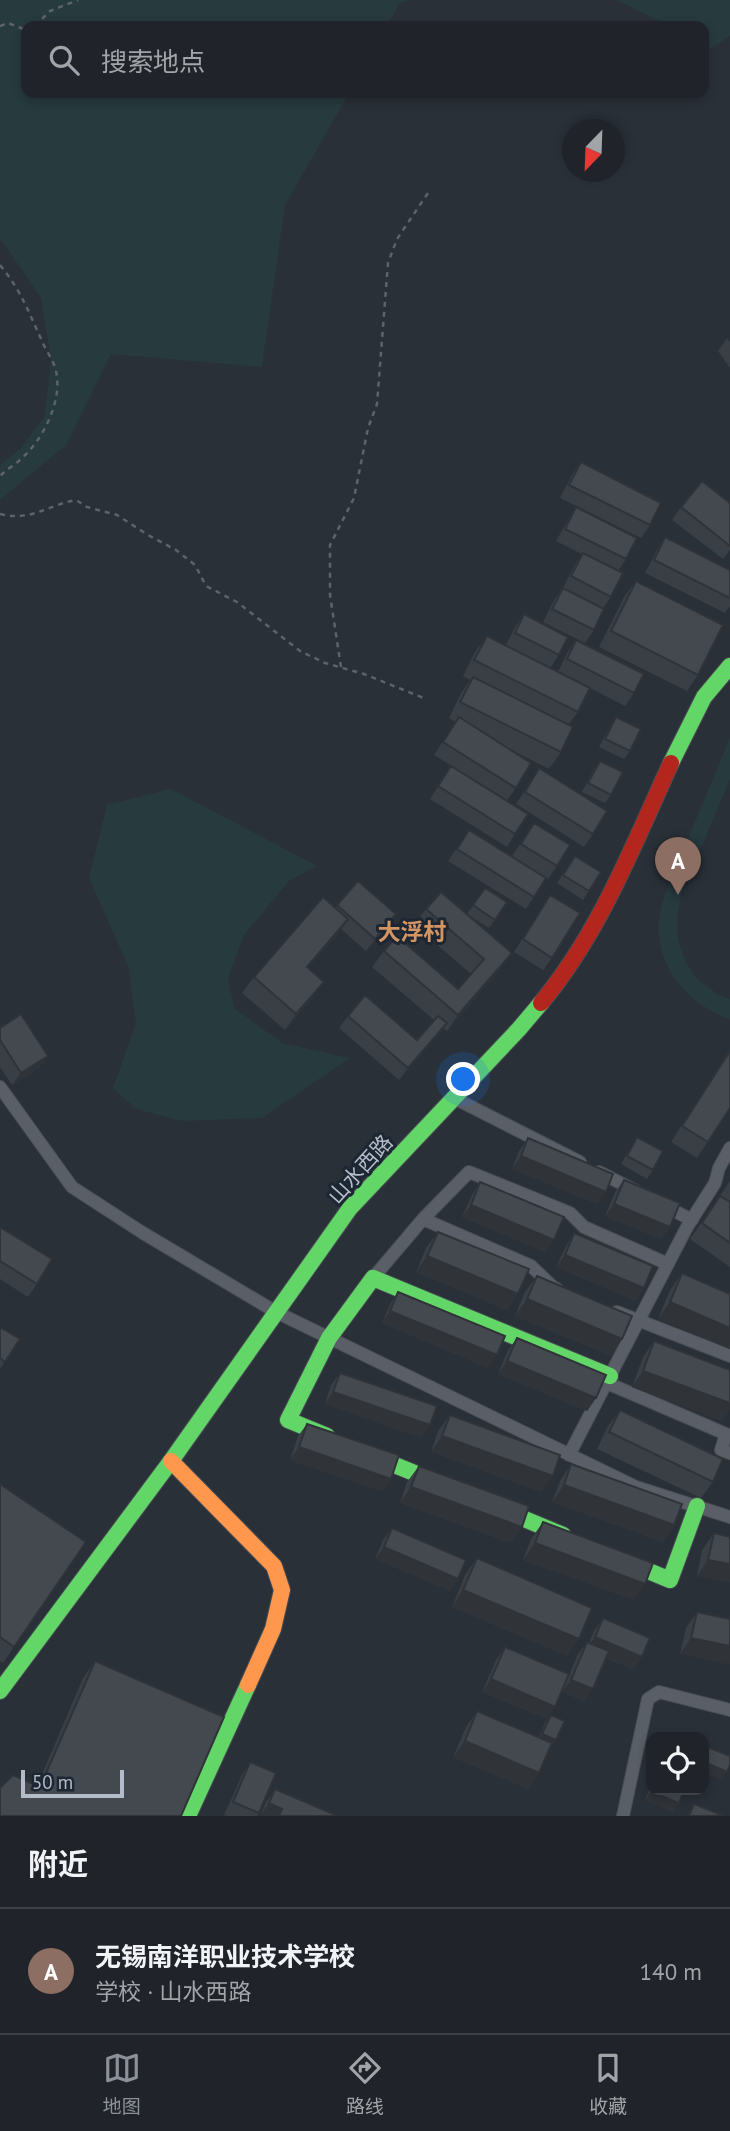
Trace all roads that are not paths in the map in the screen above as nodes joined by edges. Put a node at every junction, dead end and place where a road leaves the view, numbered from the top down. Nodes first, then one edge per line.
1 (730, 666) edge
2 (0, 1087) edge
3 (454, 1098) junction
4 (730, 1148) edge
5 (423, 1219) junction
6 (692, 1220) junction
7 (668, 1264) junction
8 (373, 1278) junction
9 (565, 1292) edge
10 (602, 1306) edge
11 (276, 1312) junction
12 (639, 1321) junction
13 (329, 1338) junction
14 (730, 1356) edge
15 (608, 1379) junction
16 (339, 1441) edge
17 (364, 1452) edge
18 (730, 1453) edge
19 (569, 1455) junction
20 (171, 1461) junction
21 (453, 1489) edge
22 (492, 1505) edge
23 (697, 1506) junction
24 (730, 1517) edge
25 (581, 1543) edge
26 (607, 1553) edge
27 (0, 1692) edge
28 (730, 1710) edge
29 (188, 1816) edge
30 (623, 1816) edge

1 - 3 street, 山水西路
2 - 11 street
3 - 6 street
3 - 11 street, 山水西路
4 - 6 street
5 - 7 street
5 - 8 street
5 - 9 street
6 - 7 street
7 - 12 street
8 - 13 street
8 - 15 street
10 - 12 street
11 - 13 street
11 - 20 street, 山水西路
12 - 14 street
12 - 15 street
13 - 16 street
13 - 19 street
15 - 18 street
15 - 19 street
17 - 21 street
19 - 23 street
20 - 27 street, 山水西路
20 - 29 street
22 - 25 street
23 - 24 street
23 - 26 street
28 - 30 street

